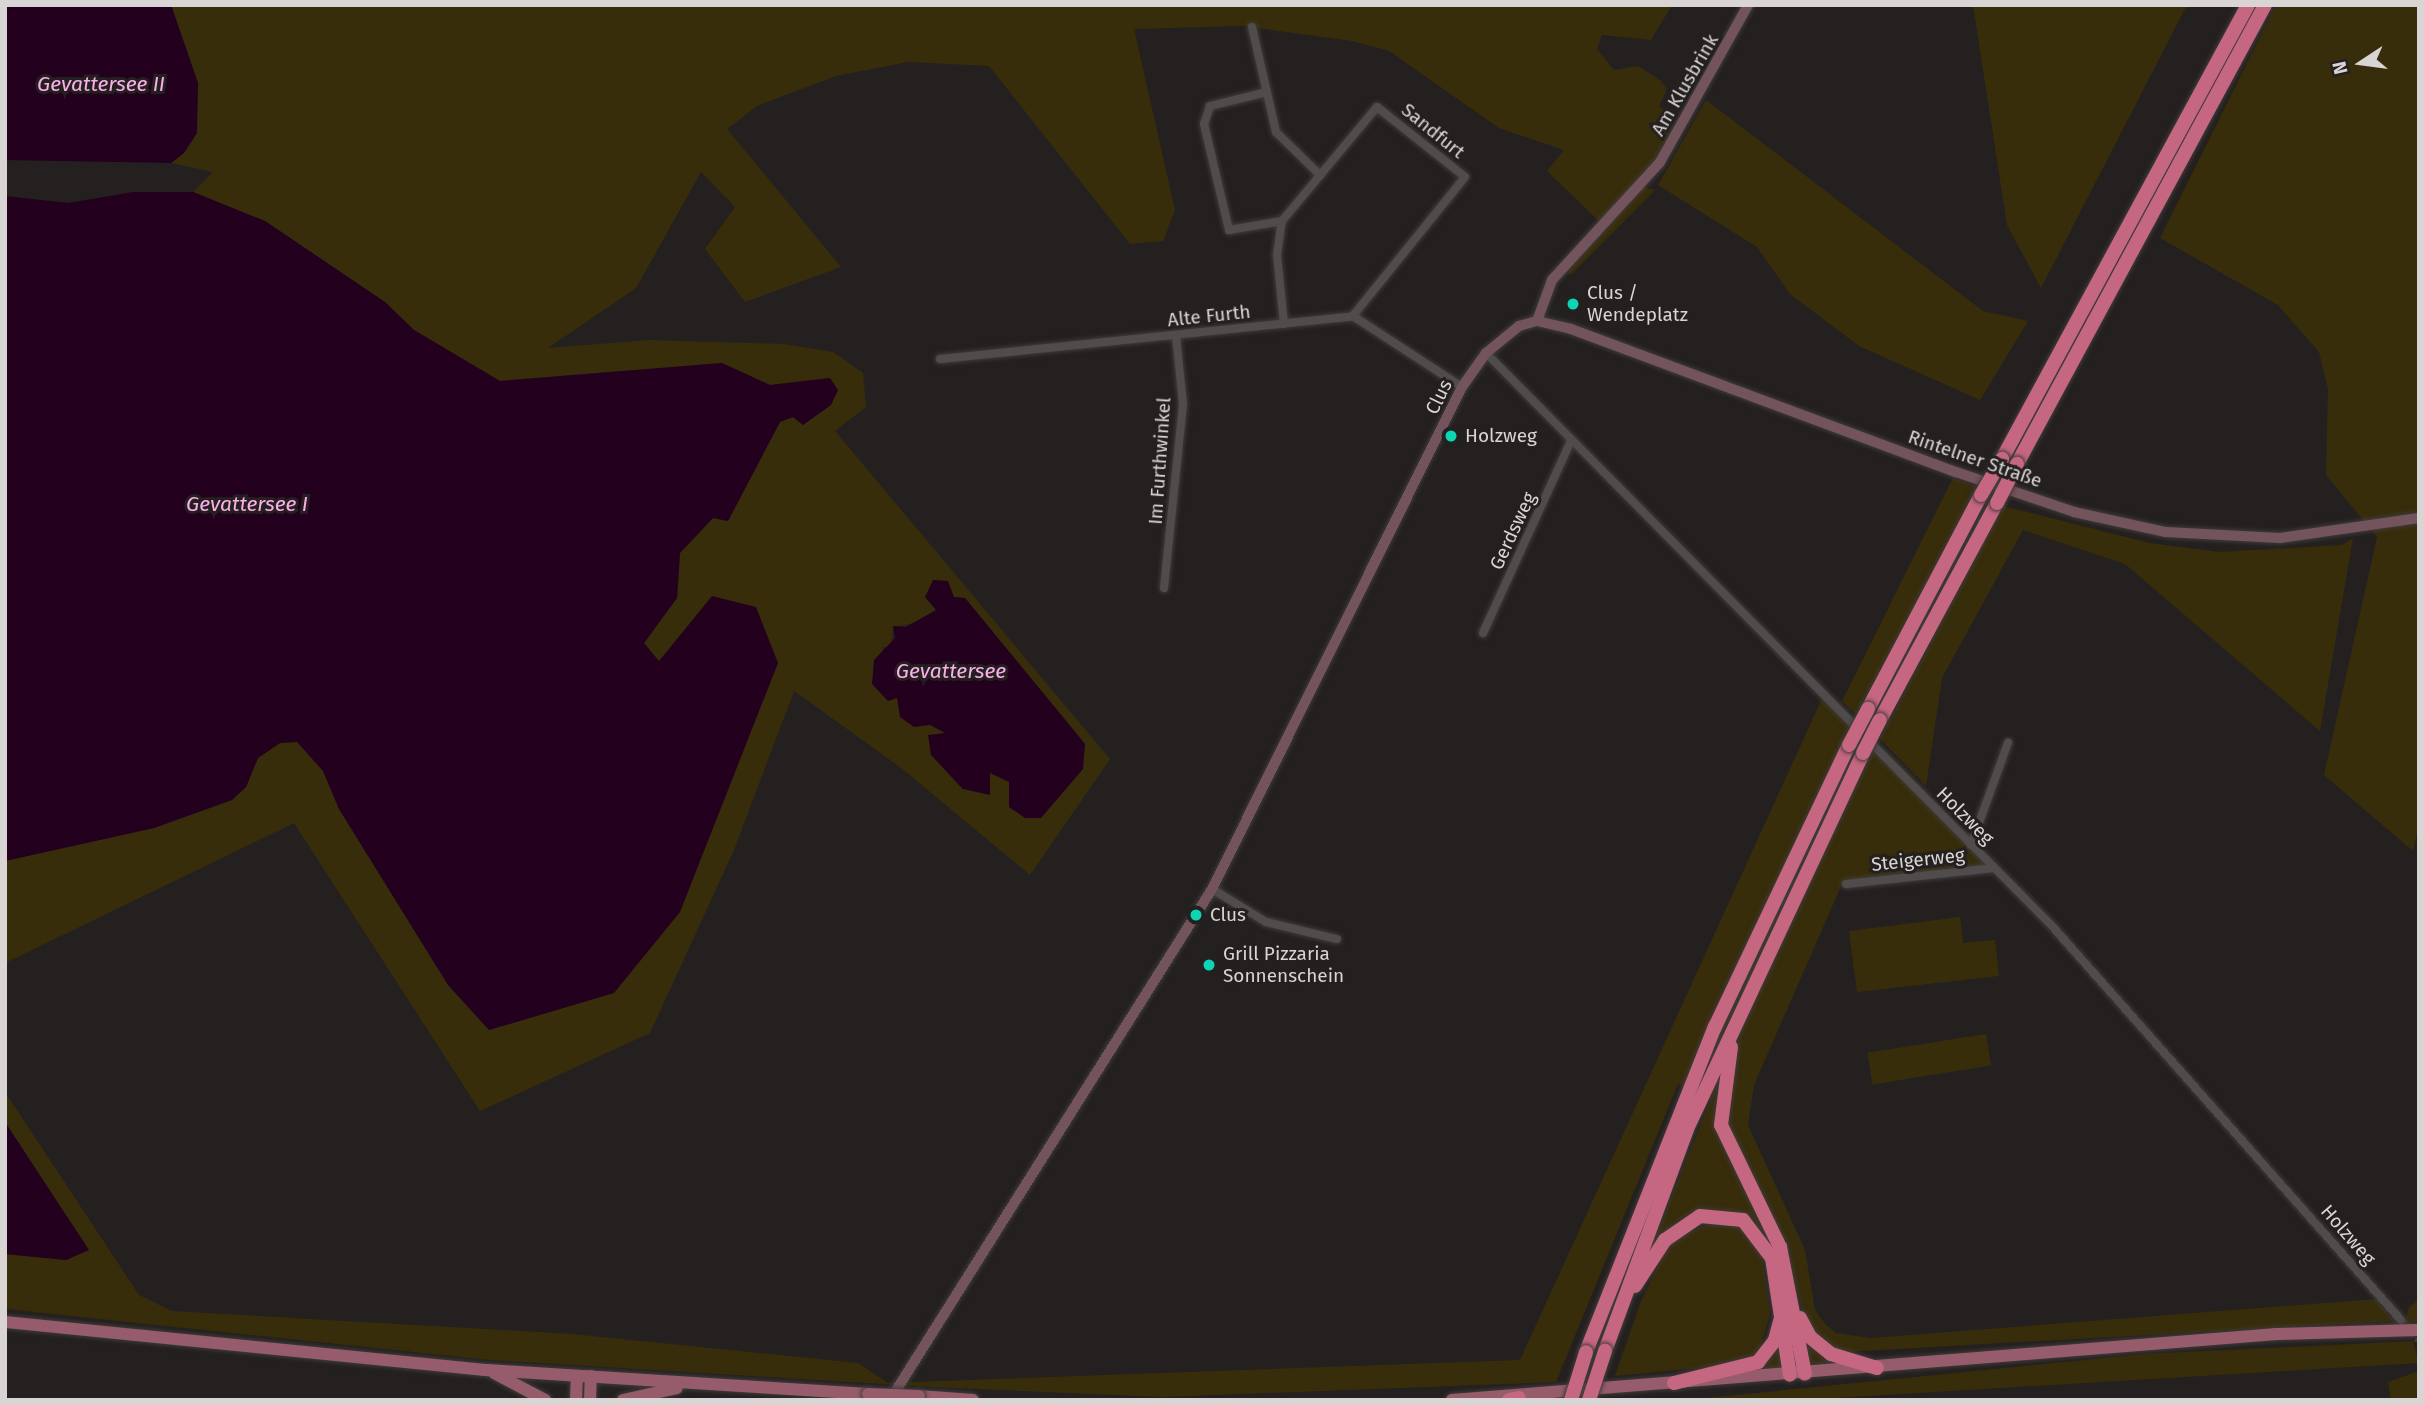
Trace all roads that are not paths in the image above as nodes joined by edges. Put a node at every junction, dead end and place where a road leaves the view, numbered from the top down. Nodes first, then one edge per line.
1 (1748, 5) edge
2 (2248, 5) edge
3 (2265, 5) edge
4 (1252, 27) dead end
5 (1267, 92) junction
6 (1320, 176) junction
7 (1282, 221) junction
8 (1353, 316) junction
9 (1537, 321) junction
10 (1284, 324) junction
11 (1176, 336) junction
12 (1486, 353) junction
13 (940, 359) dead end
14 (1461, 387) junction
15 (1571, 441) junction
16 (2419, 518) edge
17 (1164, 588) dead end
18 (1483, 633) dead end
19 (2008, 743) dead end
20 (1971, 845) junction
21 (1994, 868) junction
22 (1846, 884) dead end
23 (1212, 889) junction
24 (1337, 939) dead end
25 (1736, 1018) junction
26 (1786, 1298) junction
27 (1621, 1311) junction
28 (2401, 1321) tunnel mouth
29 (5, 1322) edge
30 (2419, 1330) edge
31 (1877, 1368) junction
32 (487, 1370) junction
33 (1805, 1374) junction
34 (1790, 1375) junction
35 (577, 1376) junction
36 (591, 1376) junction
37 (1674, 1383) junction
38 (683, 1385) junction
39 (1514, 1399) edge
40 (545, 1400) edge
41 (576, 1400) edge
42 (590, 1400) edge
43 (623, 1400) edge
44 (890, 1400) edge
45 (973, 1400) edge
46 (1452, 1400) edge
47 (1571, 1400) edge
48 (1590, 1400) edge

1 - 9 main road, Am Klusbrink
2 - 47 highway, bridge
3 - 25 highway, bridge
4 - 5 street
5 - 6 street
5 - 7 street
6 - 7 street, Sandfurt
6 - 8 street, Sandfurt
7 - 10 street
8 - 10 street, Alte Furth
8 - 14 street
9 - 12 main road, Clus
9 - 16 main road, Rintelner Straße
10 - 11 street, Alte Furth
11 - 13 street, Alte Furth
11 - 17 street, Im Furthwinkel
12 - 14 main road, Clus
12 - 15 street, Holzweg
14 - 23 main road, Clus
15 - 18 street, Gerdsweg
15 - 20 street, Holzweg
19 - 20 street
20 - 21 street, Holzweg
21 - 22 street, Steigerweg
21 - 28 street, Holzweg
23 - 24 street
23 - 44 main road, Clus
25 - 26 highway
25 - 27 highway
26 - 27 highway
26 - 31 highway
26 - 33 highway
26 - 34 highway
26 - 37 highway
27 - 48 highway, bridge
29 - 32 main road
30 - 31 main road
31 - 33 main road
32 - 35 main road
32 - 40 main road
33 - 34 main road
34 - 37 main road
35 - 36 main road
35 - 41 main road
36 - 38 main road
36 - 42 main road
37 - 39 main road
38 - 43 main road
38 - 45 main road, bridge
39 - 46 main road

